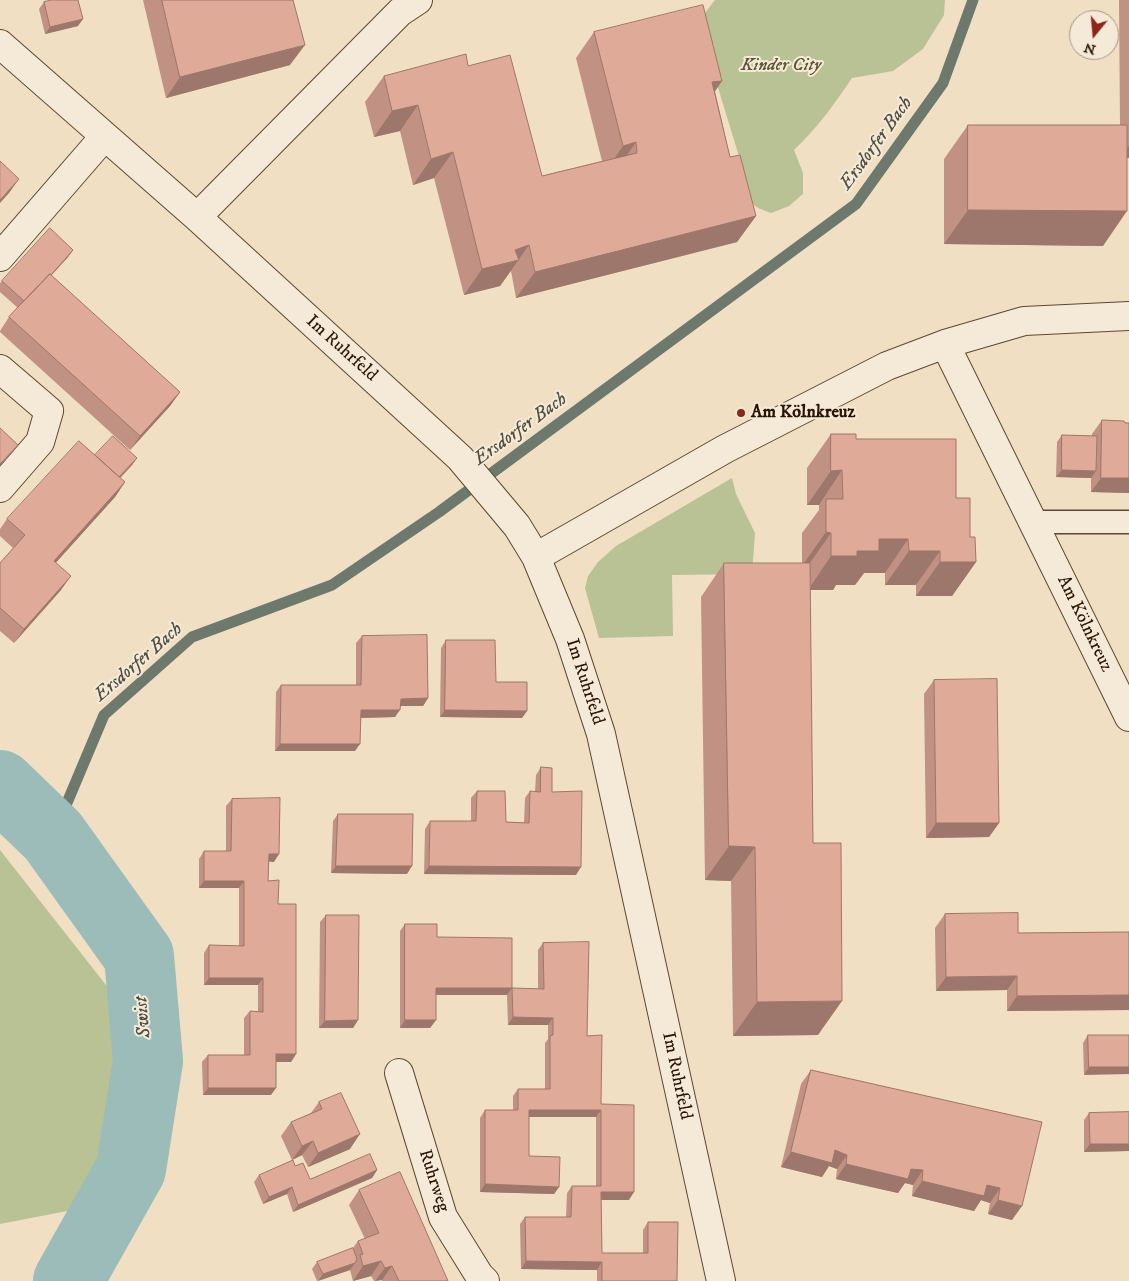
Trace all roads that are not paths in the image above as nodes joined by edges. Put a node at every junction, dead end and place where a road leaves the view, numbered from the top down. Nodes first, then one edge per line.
1 (418, 0) edge
2 (0, 44) edge
3 (104, 137) junction
4 (197, 217) junction
5 (0, 257) edge
6 (1129, 316) edge
7 (945, 344) junction
8 (0, 369) edge
9 (0, 488) edge
10 (1034, 522) junction
11 (1129, 522) edge
12 (536, 557) junction
13 (1129, 717) edge
14 (399, 1072) dead end
15 (485, 1281) edge
16 (721, 1281) edge

1 - 4 street
2 - 3 street, Im Ruhrfeld
3 - 4 street, Im Ruhrfeld
3 - 5 street
4 - 12 street, Im Ruhrfeld
6 - 7 street
7 - 10 street, Am Kölnkreuz
7 - 12 street
8 - 9 street
10 - 11 lane
10 - 13 street, Am Kölnkreuz
12 - 16 street, Im Ruhrfeld
14 - 15 street, Ruhrweg

